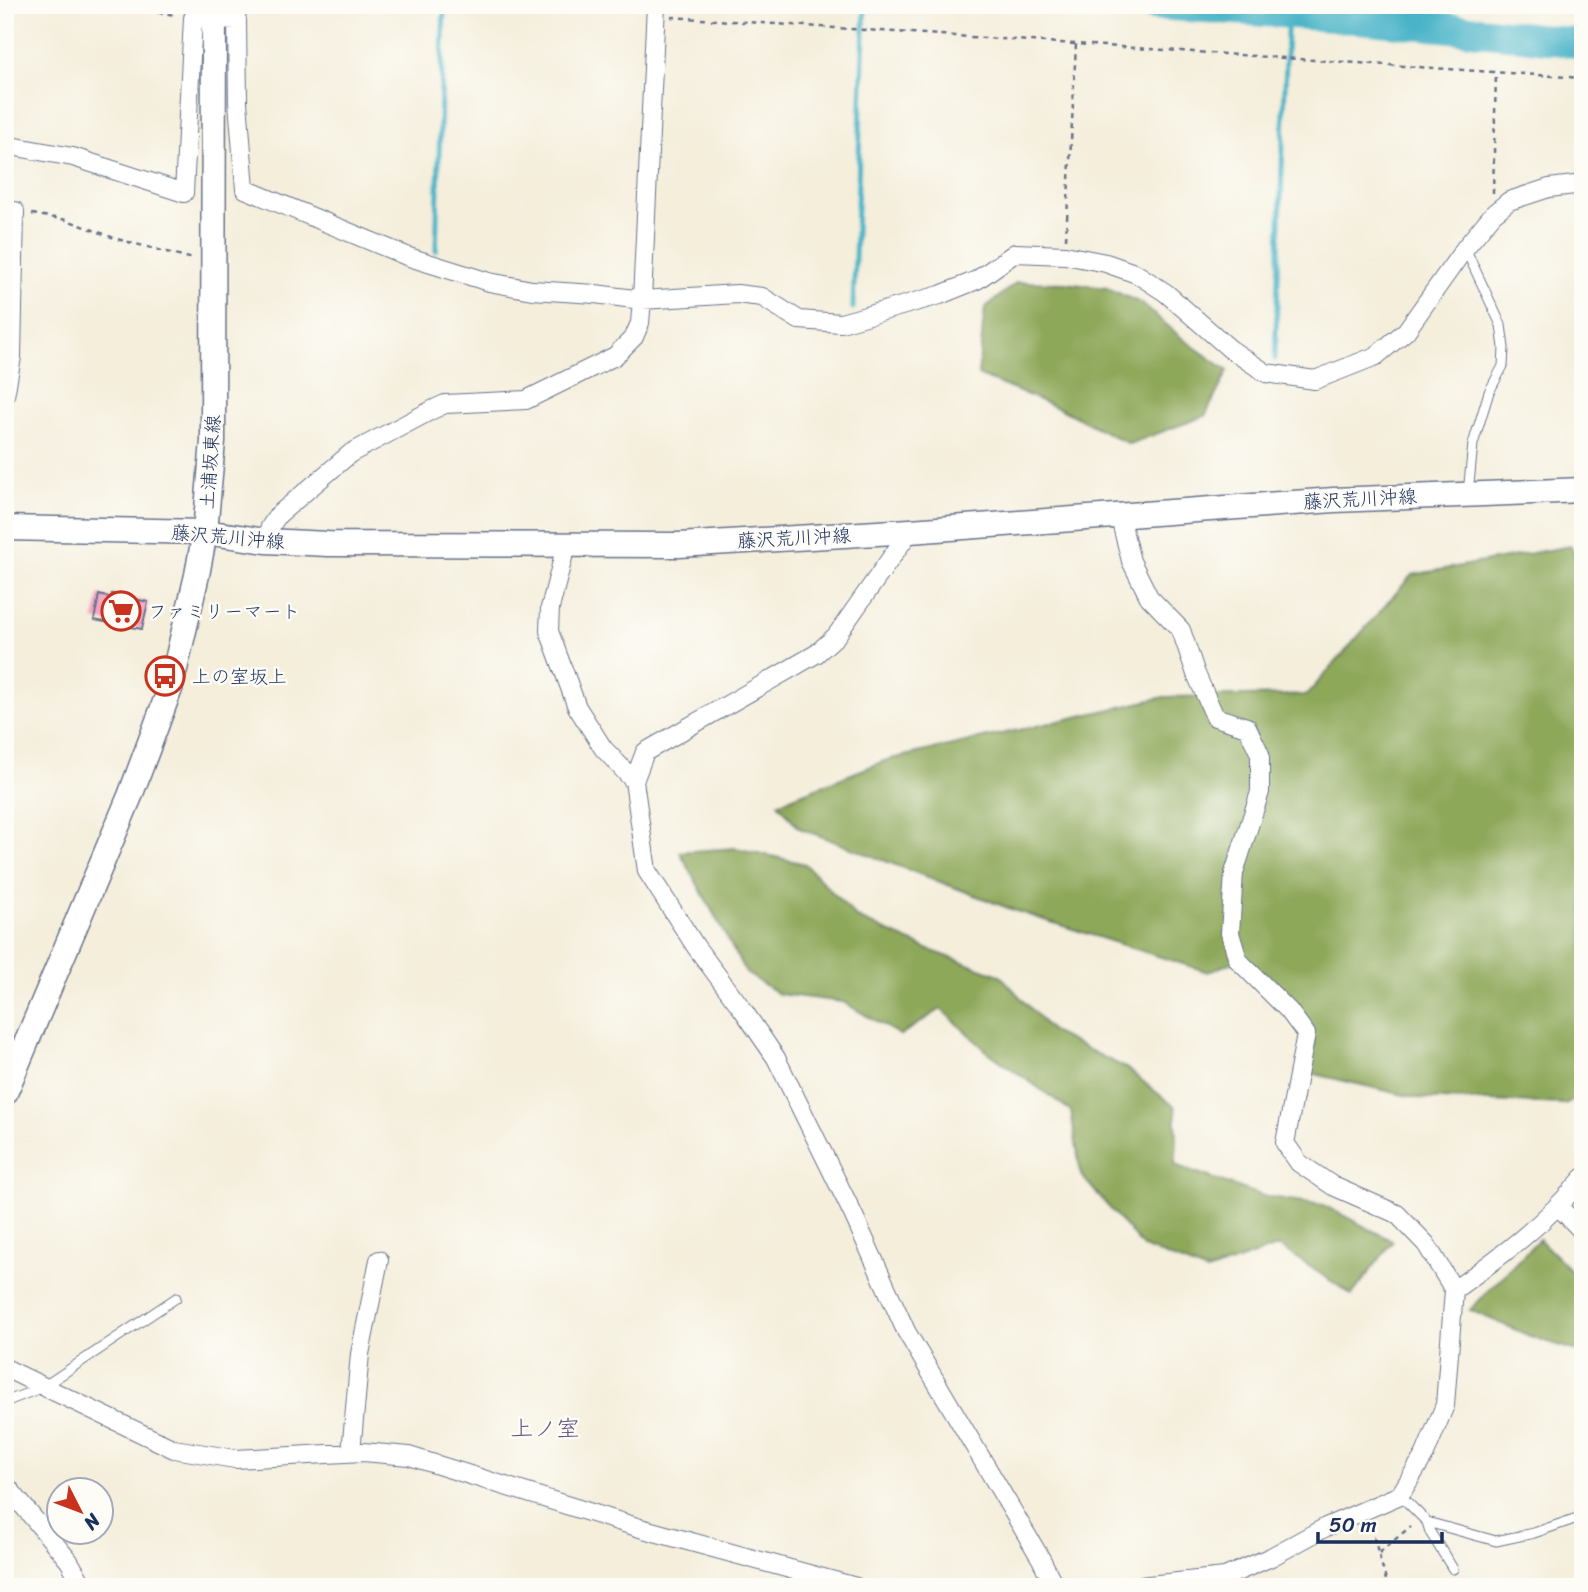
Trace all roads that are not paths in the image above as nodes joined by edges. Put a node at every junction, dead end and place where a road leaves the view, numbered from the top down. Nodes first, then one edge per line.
1 (656, 10) edge
2 (208, 12) edge
3 (5, 145) edge
4 (1583, 184) edge
5 (15, 211) road end
6 (1465, 248) junction
7 (642, 300) junction
8 (5, 396) edge
9 (1583, 490) edge
10 (1468, 494) junction
11 (1119, 514) junction
12 (5, 528) edge
13 (909, 531) junction
14 (205, 532) junction
15 (265, 541) junction
16 (566, 546) junction
17 (634, 782) junction
18 (5, 1093) edge
19 (1583, 1178) edge
20 (1559, 1207) junction
21 (1583, 1231) edge
22 (379, 1260) dead end
23 (1454, 1290) junction
24 (176, 1298) dead end
25 (5, 1368) edge
26 (43, 1387) junction
27 (5, 1402) edge
28 (351, 1452) junction
29 (5, 1484) edge
30 (1400, 1495) junction
31 (1583, 1516) edge
32 (1424, 1519) junction
33 (1453, 1569) dead end
34 (1226, 1582) edge
35 (84, 1587) edge
36 (856, 1587) edge
37 (1055, 1587) edge
38 (1130, 1587) edge

1 - 7 street
2 - 3 street
2 - 7 street
2 - 14 main road, 土浦坂東線
4 - 6 street
5 - 8 street
6 - 7 street
6 - 10 lane
7 - 15 street
9 - 10 main road, 藤沢荒川沖線
10 - 11 main road, 藤沢荒川沖線
11 - 13 main road, 藤沢荒川沖線
11 - 23 street
12 - 14 main road, 藤沢荒川沖線
13 - 16 main road, 藤沢荒川沖線
13 - 17 street
14 - 15 main road, 藤沢荒川沖線
14 - 18 main road, 土浦坂東線
15 - 16 main road, 藤沢荒川沖線
16 - 17 street
17 - 37 street
19 - 20 street
20 - 21 street
20 - 23 street
22 - 28 street
23 - 30 street
24 - 26 lane
25 - 26 street
26 - 27 lane
26 - 28 street
28 - 36 street
29 - 35 street
30 - 32 lane
30 - 34 street
31 - 32 lane
32 - 33 lane
34 - 38 street

